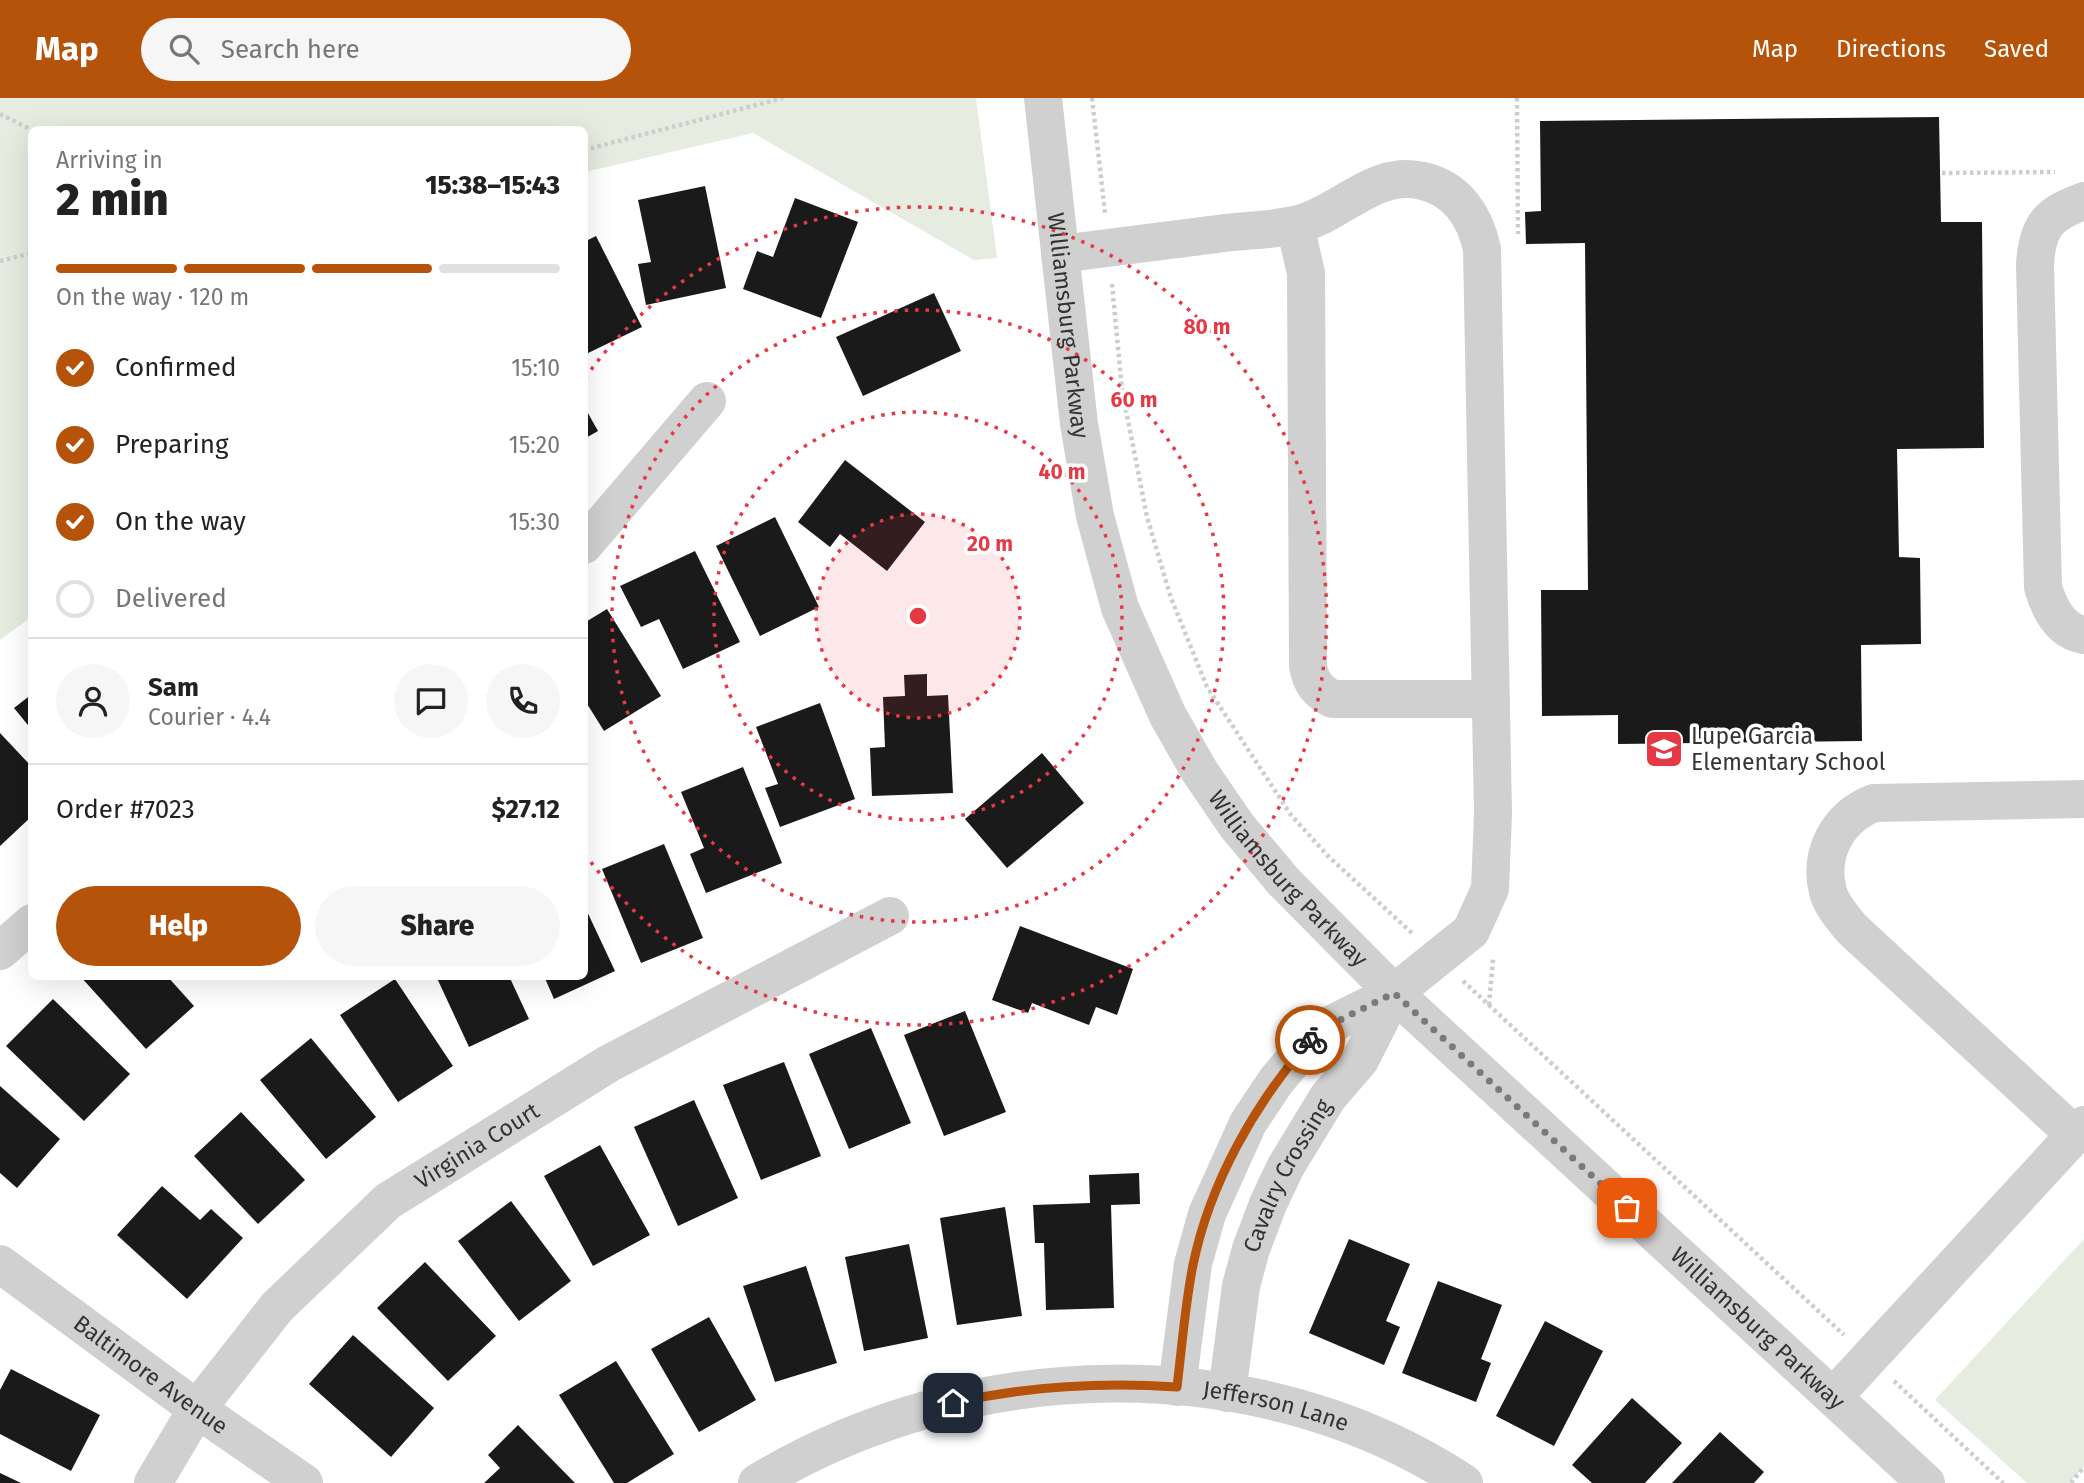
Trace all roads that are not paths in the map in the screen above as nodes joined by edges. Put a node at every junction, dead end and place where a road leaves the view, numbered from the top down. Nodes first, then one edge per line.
1 (1042, 98) edge
2 (2084, 201) edge
3 (1295, 225) junction
4 (1060, 254) junction
5 (707, 401) dead end
6 (588, 540) edge
7 (2084, 635) edge
8 (1491, 699) junction
9 (2084, 799) edge
10 (890, 916) dead end
11 (28, 926) edge
12 (0, 951) edge
13 (1394, 993) junction
14 (2080, 1130) edge
15 (0, 1264) edge
16 (1177, 1387) junction
17 (1227, 1393) junction
18 (1833, 1397) junction
19 (197, 1409) junction
20 (153, 1483) edge
21 (304, 1483) edge
22 (757, 1483) edge
23 (1464, 1483) edge
24 (1926, 1483) edge

1 - 4 street, Williamsburg Parkway
2 - 7 street
3 - 4 street
3 - 8 street
3 - 8 street
4 - 13 street, Williamsburg Parkway
5 - 6 street
8 - 13 street
9 - 14 street
10 - 19 street, Virginia Court
11 - 12 street
13 - 16 street
13 - 17 street, Cavalry Crossing
13 - 18 street, Williamsburg Parkway
14 - 18 street
15 - 19 street, Baltimore Avenue
16 - 17 street, Jefferson Lane
16 - 22 street, Jefferson Lane
17 - 23 street, Jefferson Lane
18 - 24 street, Williamsburg Parkway
19 - 20 street, Virginia Court
19 - 21 street, Baltimore Avenue

